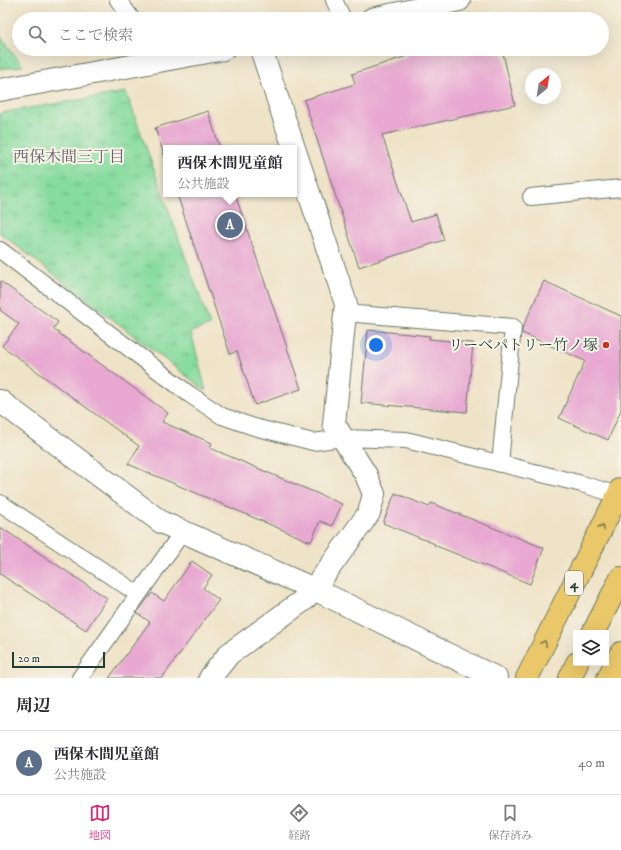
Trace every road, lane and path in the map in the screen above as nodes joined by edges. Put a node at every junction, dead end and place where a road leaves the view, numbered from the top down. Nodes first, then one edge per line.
1 (118, 0) edge
2 (334, 0) edge
3 (459, 0) edge
4 (127, 12) edge
5 (340, 12) edge
6 (404, 12) edge
7 (154, 56) edge
8 (263, 56) edge
9 (0, 90) edge
10 (293, 145) edge
11 (297, 157) edge
12 (621, 188) edge
13 (531, 197) dead end
14 (0, 250) edge
15 (346, 313) junction
16 (0, 401) edge
17 (343, 438) junction
18 (500, 464) junction
19 (619, 492) edge
20 (0, 503) edge
21 (183, 531) junction
22 (621, 578) edge
23 (314, 589) junction
24 (138, 594) junction
25 (595, 630) edge
26 (621, 652) edge
27 (576, 666) edge
28 (80, 678) edge
29 (210, 678) edge
30 (496, 678) edge
31 (527, 678) edge
32 (570, 678) edge
33 (608, 678) edge

1 - 4 lane
2 - 5 lane
3 - 6 street
7 - 9 street
8 - 10 street
11 - 15 street
12 - 13 lane
14 - 17 lane
15 - 17 street
15 - 18 lane
16 - 21 street
17 - 18 lane
17 - 23 street
18 - 19 lane
31 -> 19 highway, 4
20 - 24 lane
21 - 23 street
21 - 24 lane
22 - 25 highway
23 - 29 street
23 - 30 street
24 - 28 lane
26 - 33 highway
27 - 32 highway

